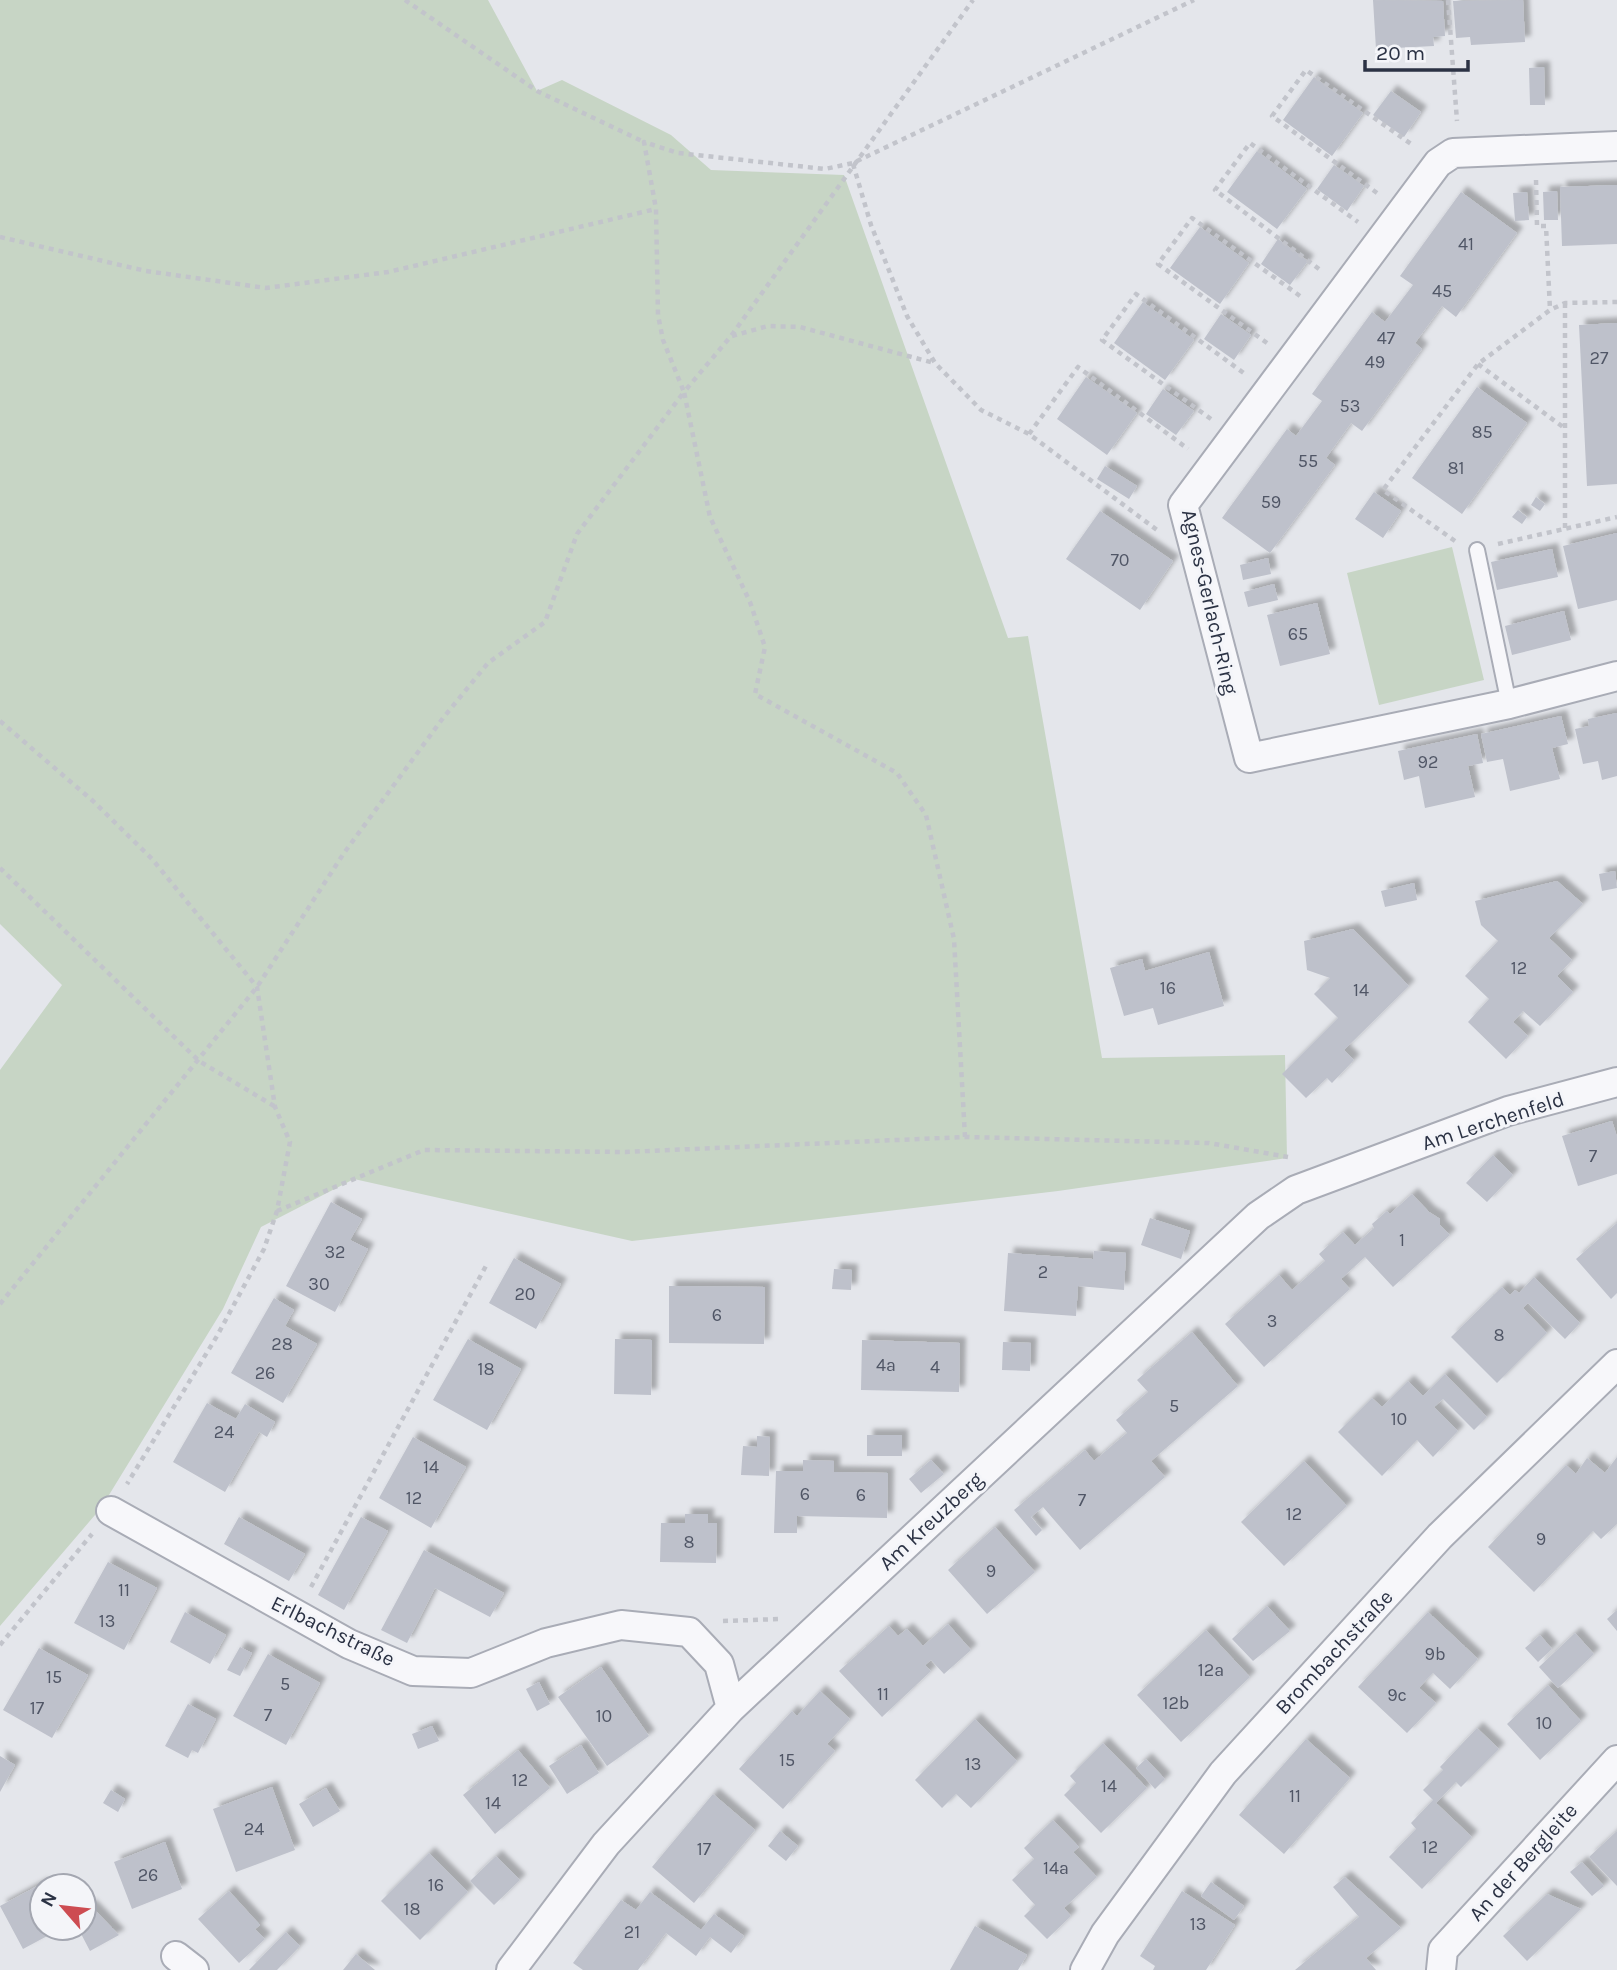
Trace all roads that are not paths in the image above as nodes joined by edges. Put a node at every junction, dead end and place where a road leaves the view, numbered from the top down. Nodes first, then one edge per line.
1 (1617, 146) edge
2 (1477, 550) road end
3 (1617, 676) edge
4 (1509, 704) junction
5 (1617, 1082) edge
6 (1411, 1148) joint
7 (1617, 1364) edge
8 (111, 1511) road end
9 (731, 1708) junction
10 (1617, 1760) edge
11 (511, 1970) edge
12 (1085, 1970) edge
13 (1441, 1970) edge

1 - 4 street, Agnes-Gerlach-Ring
2 - 4 lane
3 - 4 street, Agnes-Gerlach-Ring
5 - 6 street, Am Lerchenfeld
6 - 9 street, Am Kreuzberg
7 - 12 street, Brombachstraße
8 - 9 street, Erlbachstraße
9 - 11 street, Am Kreuzberg
10 - 13 street, An der Bergleite

